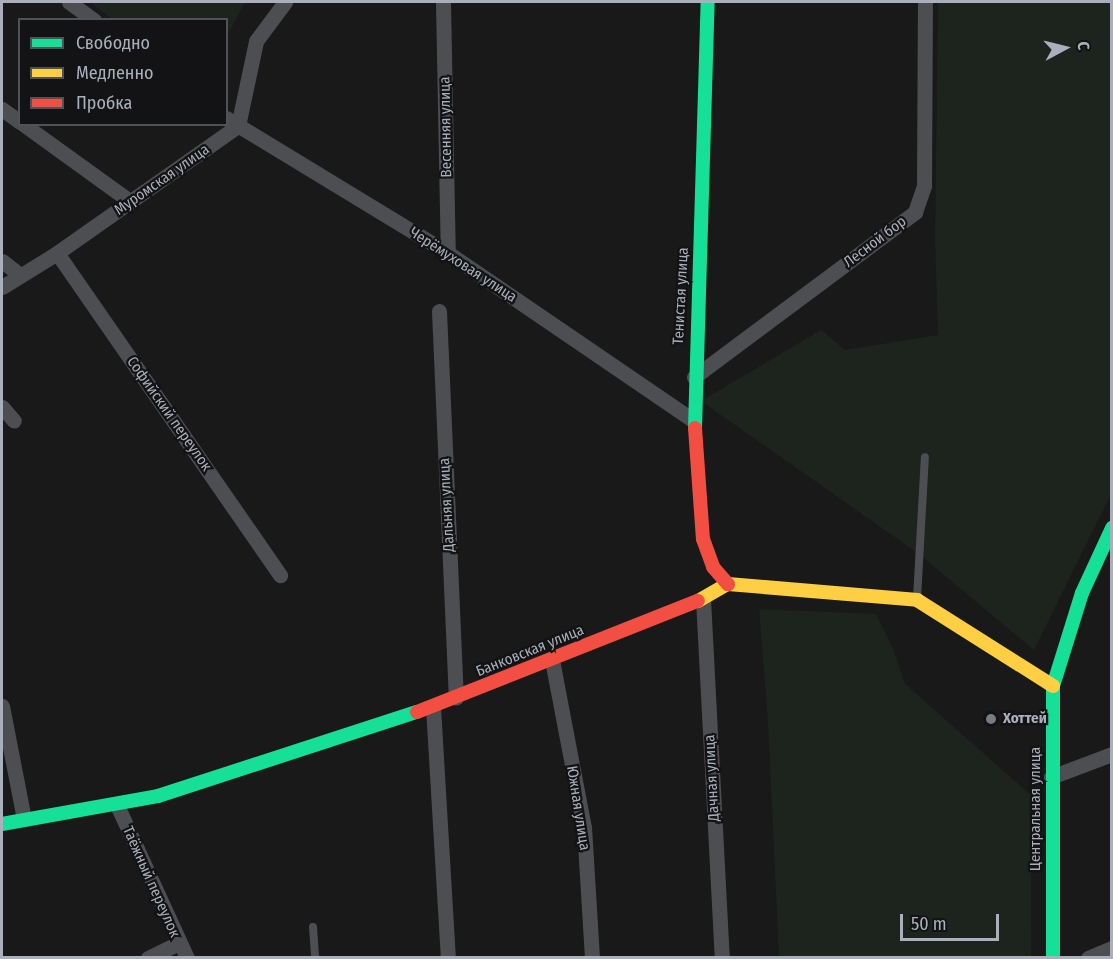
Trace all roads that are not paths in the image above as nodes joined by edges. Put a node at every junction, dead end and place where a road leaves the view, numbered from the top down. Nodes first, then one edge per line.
1 (69, 2) edge
2 (285, 2) edge
3 (443, 2) edge
4 (708, 2) edge
5 (925, 2) edge
6 (91, 18) edge
7 (2, 109) edge
8 (18, 121) edge
9 (232, 122) edge
10 (26, 126) edge
11 (227, 126) edge
12 (131, 202) junction
13 (57, 254) junction
14 (448, 254) junction
15 (2, 261) edge
16 (20, 275) junction
17 (2, 287) edge
18 (439, 311) dead end
19 (694, 377) junction
20 (2, 407) edge
21 (14, 421) dead end
22 (694, 421) junction
23 (925, 457) dead end
24 (1112, 528) edge
25 (280, 575) dead end
26 (728, 584) junction
27 (703, 598) junction
28 (917, 600) junction
29 (552, 660) junction
30 (1053, 686) junction
31 (456, 698) junction
32 (2, 706) edge
33 (433, 707) junction
34 (1112, 754) edge
35 (1051, 777) junction
36 (117, 805) junction
37 (24, 819) junction
38 (2, 824) edge
39 (313, 927) dead end
40 (179, 943) junction
41 (1112, 948) edge
42 (148, 957) edge
43 (188, 957) edge
44 (315, 957) edge
45 (448, 957) edge
46 (592, 957) edge
47 (722, 957) edge
48 (1053, 957) edge
49 (1088, 957) edge

1 - 6 street
2 - 9 street
3 - 14 street, Весенняя улица
4 - 19 street, Тенистая улица
5 - 19 street, Лесной бор
7 - 8 street
9 - 14 street, Черёмуховая улица
10 - 12 street
11 - 12 street, Муромская улица
12 - 13 street, Муромская улица
13 - 16 street, Муромская улица
13 - 25 street, Софийский переулок
14 - 22 street, Черёмуховая улица
15 - 16 street
16 - 17 street, Муромская улица
18 - 31 street, Дальняя улица
19 - 22 street, Тенистая улица
20 - 21 street
22 - 26 street, Тенистая улица
23 - 28 lane
24 - 30 street, Центральная улица
26 - 27 street, Банковская улица
26 - 28 street
27 - 29 street, Банковская улица
27 - 47 street, Дачная улица
28 - 30 street
29 - 31 street, Банковская улица
29 - 46 street, Южная улица
30 - 35 street, Центральная улица
31 - 33 street, Банковская улица
32 - 37 street
33 - 36 street, Банковская улица
33 - 45 street
34 - 35 street
35 - 48 street, Центральная улица
36 - 37 street, Банковская улица
36 - 40 street, Таёжный переулок
37 - 38 street, Банковская улица
39 - 44 lane
40 - 42 street
40 - 43 street, Таёжный переулок
41 - 49 street

